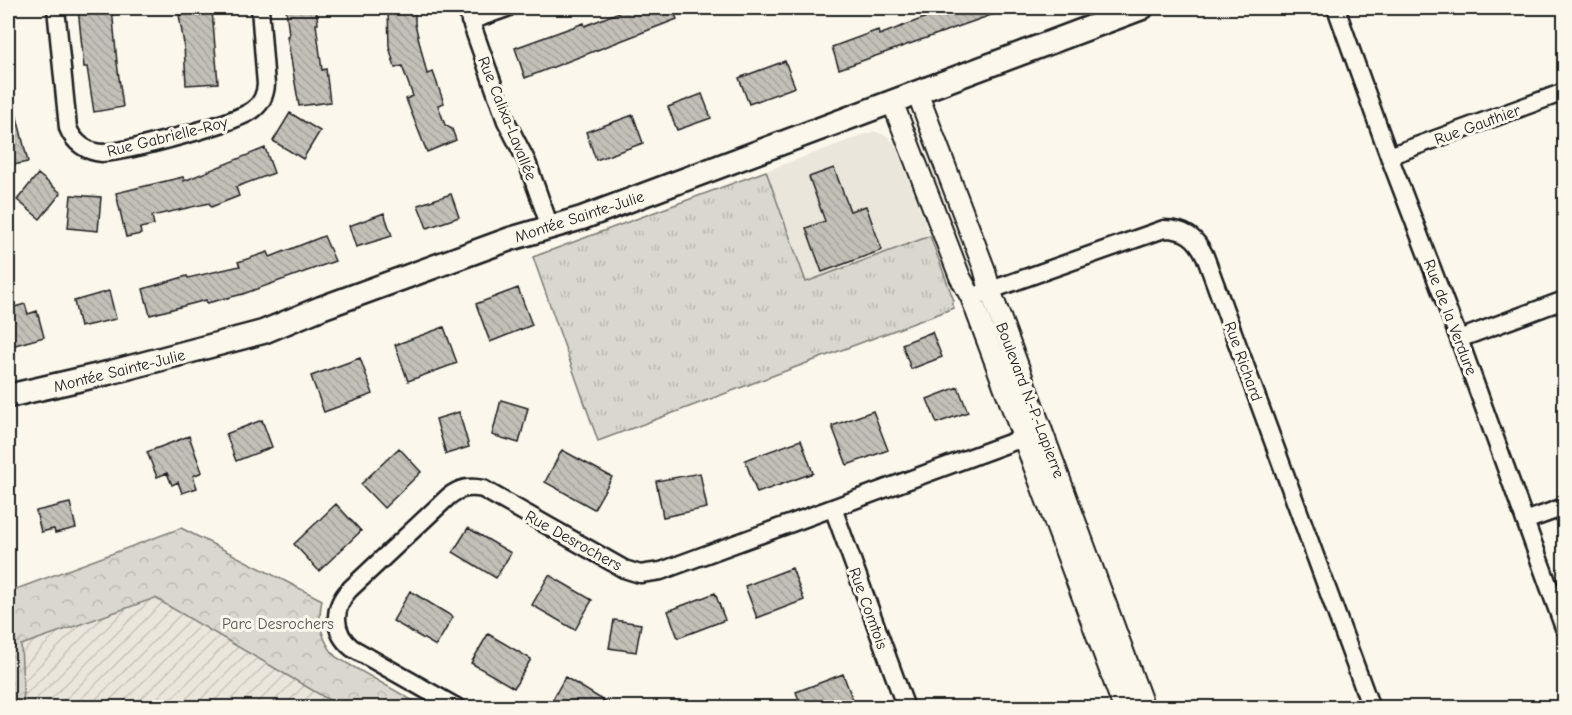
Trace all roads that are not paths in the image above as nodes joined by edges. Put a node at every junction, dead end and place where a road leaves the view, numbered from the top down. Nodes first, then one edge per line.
1 (56, 8) edge
2 (260, 8) edge
3 (507, 8) edge
4 (1142, 8) edge
5 (1336, 8) edge
6 (468, 14) edge
7 (917, 92) junction
8 (1564, 92) edge
9 (892, 101) junction
10 (1389, 156) junction
11 (550, 227) junction
12 (981, 294) junction
13 (1564, 300) edge
14 (1459, 339) junction
15 (8, 396) edge
16 (1043, 431) junction
17 (1024, 438) junction
18 (1564, 507) edge
19 (833, 508) junction
20 (1524, 521) junction
21 (1564, 627) edge
22 (458, 708) edge
23 (906, 708) edge
24 (1124, 708) edge
25 (1144, 708) edge
26 (1371, 708) edge

1 - 2 street, Rue Gabrielle-Roy
3 - 6 street
4 - 7 main road, Montée Sainte-Julie
5 - 10 street, Rue de la Verdure
6 - 11 street, Rue Calixa-Lavallée
7 - 9 main road, Montée Sainte-Julie
7 - 12 street, Boulevard N.-P.-Lapierre
8 - 10 street, Rue Gauthier
9 - 11 main road, Montée Sainte-Julie
9 - 12 street, Boulevard N.-P.-Lapierre
10 - 14 street, Rue de la Verdure
11 - 15 main road, Montée Sainte-Julie
12 - 16 street, Boulevard N.-P.-Lapierre
12 - 17 street, Boulevard N.-P.-Lapierre
12 - 26 street, Rue Richard
13 - 14 street
14 - 20 street, Rue de la Verdure
16 - 17 street, Rue Desrochers
16 - 25 street, Boulevard N.-P.-Lapierre
17 - 19 street, Rue Desrochers
17 - 24 street, Boulevard N.-P.-Lapierre
18 - 20 street
19 - 22 street, Rue Desrochers
19 - 23 street, Rue Comtois
20 - 21 street, Rue de la Verdure

